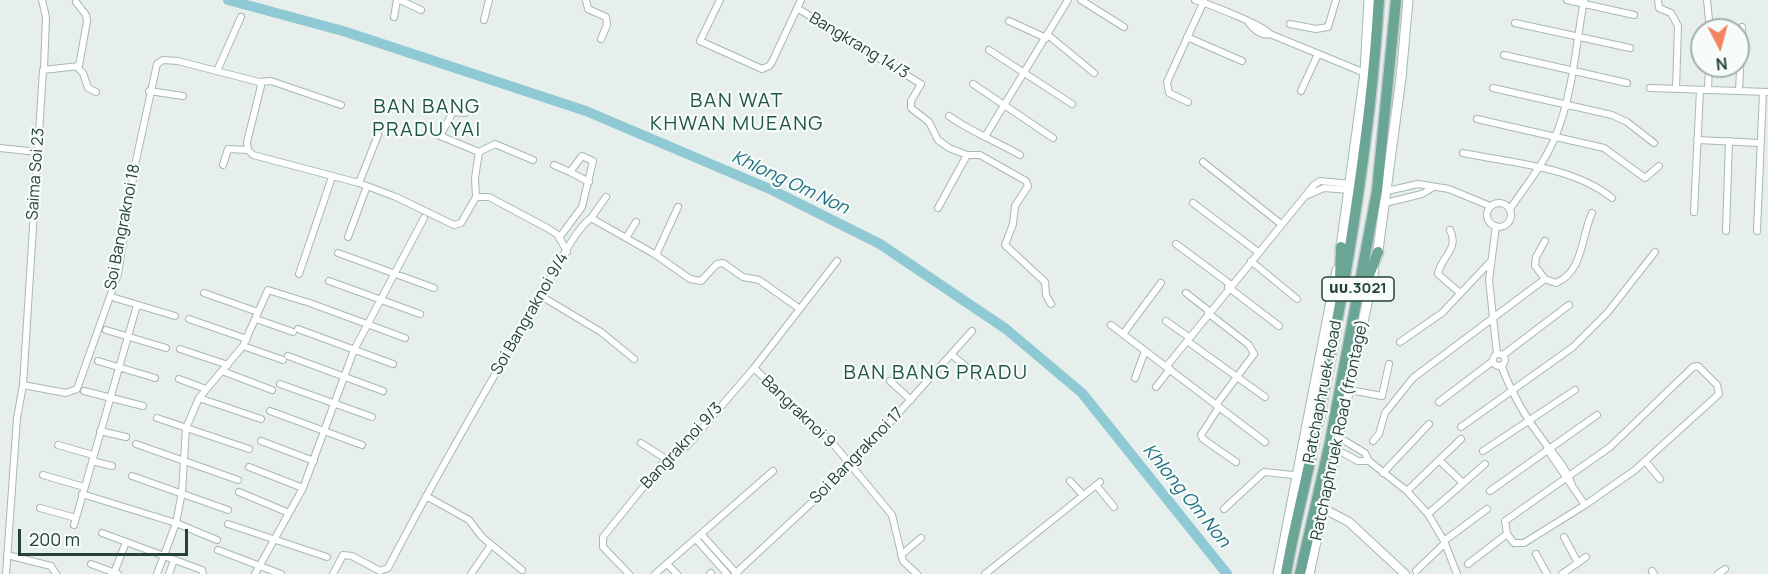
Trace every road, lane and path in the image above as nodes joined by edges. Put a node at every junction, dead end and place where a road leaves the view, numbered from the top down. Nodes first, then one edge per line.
1 (42, 0) edge
2 (398, 0) edge
3 (489, 0) edge
4 (586, 0) edge
5 (720, 0) edge
6 (801, 0) edge
7 (1068, 0) edge
8 (1081, 0) edge
9 (1196, 0) edge
10 (1335, 0) edge
11 (1369, 0) edge
12 (1379, 0) edge
13 (1396, 0) edge
14 (1408, 0) edge
15 (1567, 0) edge
16 (1658, 0) edge
17 (1707, 0) edge
18 (1204, 1) edge
19 (76, 2) dead end
20 (1583, 2) edge
21 (797, 8) junction
22 (421, 10) dead end
23 (1634, 15) dead end
24 (241, 17) dead end
25 (394, 17) dead end
26 (1709, 18) edge
27 (484, 20) dead end
28 (1009, 21) dead end
29 (1515, 23) dead end
30 (1290, 24) dead end
31 (1124, 27) dead end
32 (1047, 36) junction
33 (1578, 36) junction
34 (1187, 37) junction
35 (601, 39) dead end
36 (1630, 48) dead end
37 (988, 50) dead end
38 (1318, 54) junction
39 (1504, 55) dead end
40 (1242, 61) dead end
41 (78, 68) junction
42 (44, 69) junction
43 (1572, 70) junction
44 (217, 71) junction
45 (1094, 73) dead end
46 (1024, 74) junction
47 (1365, 74) junction
48 (1708, 78) edge
49 (1740, 78) edge
50 (259, 82) junction
51 (1627, 82) dead end
52 (973, 84) dead end
53 (1493, 88) dead end
54 (1650, 88) dead end
55 (1676, 89) junction
56 (1700, 90) junction
57 (1708, 90) junction
58 (149, 91) junction
59 (1301, 91) dead end
60 (1739, 91) junction
61 (96, 92) dead end
62 (1766, 92) edge
63 (183, 96) dead end
64 (1188, 102) dead end
65 (1004, 103) junction
66 (1072, 104) dead end
67 (1566, 104) junction
68 (342, 105) dead end
69 (465, 112) dead end
70 (949, 116) dead end
71 (1477, 119) dead end
72 (378, 135) dead end
73 (986, 135) junction
74 (1556, 135) junction
75 (1053, 138) dead end
76 (1697, 140) junction
77 (1729, 141) junction
78 (1654, 143) dead end
79 (1760, 143) junction
80 (0, 148) edge
81 (248, 150) junction
82 (37, 152) junction
83 (479, 152) junction
84 (1462, 153) dead end
85 (1020, 154) dead end
86 (967, 155) junction
87 (533, 160) dead end
88 (1203, 162) dead end
89 (223, 165) dead end
90 (554, 165) dead end
91 (1659, 166) dead end
92 (1539, 168) junction
93 (570, 172) junction
94 (332, 177) junction
95 (589, 182) junction
96 (359, 183) junction
97 (367, 186) junction
98 (1351, 187) junction
99 (1432, 188) junction
100 (1387, 191) junction
101 (476, 197) junction
102 (606, 197) dead end
103 (1612, 198) dead end
104 (1758, 198) junction
105 (1768, 198) edge
106 (1193, 203) dead end
107 (1385, 204) junction
108 (1490, 206) junction
109 (678, 207) dead end
110 (938, 208) dead end
111 (1510, 209) junction
112 (1694, 212) dead end
113 (1592, 213) dead end
114 (424, 218) dead end
115 (591, 218) junction
116 (636, 222) dead end
117 (1281, 224) junction
118 (1496, 226) junction
119 (1450, 230) dead end
120 (1726, 231) dead end
121 (1757, 231) dead end
122 (348, 237) dead end
123 (559, 238) junction
124 (626, 238) junction
125 (1545, 241) dead end
126 (1176, 244) dead end
127 (1341, 247) junction
128 (567, 252) junction
129 (1258, 252) junction
130 (1378, 252) junction
131 (1655, 252) dead end
132 (338, 253) dead end
133 (656, 255) junction
134 (837, 261) dead end
135 (1251, 261) junction
136 (1490, 262) junction
137 (395, 273) junction
138 (299, 274) dead end
139 (1545, 279) junction
140 (329, 281) dead end
141 (1161, 283) dead end
142 (1229, 286) junction
143 (434, 288) dead end
144 (204, 293) dead end
145 (1186, 293) dead end
146 (1460, 293) junction
147 (541, 296) junction
148 (115, 298) dead end
149 (1297, 298) dead end
150 (381, 299) junction
151 (1051, 304) dead end
152 (137, 305) junction
153 (1569, 305) dead end
154 (800, 309) junction
155 (1209, 312) junction
156 (420, 314) dead end
157 (1339, 314) junction
158 (257, 315) junction
159 (176, 316) dead end
160 (1353, 316) junction
161 (189, 318) dead end
162 (1492, 320) junction
163 (1166, 321) dead end
164 (367, 324) junction
165 (1111, 326) dead end
166 (1279, 326) dead end
167 (106, 330) dead end
168 (972, 331) dead end
169 (1123, 334) junction
170 (128, 337) junction
171 (405, 338) dead end
172 (247, 339) junction
173 (1189, 340) junction
174 (1400, 342) dead end
175 (243, 346) junction
176 (165, 348) dead end
177 (180, 349) dead end
178 (354, 350) junction
179 (1145, 351) junction
180 (952, 354) junction
181 (1500, 355) junction
182 (634, 359) dead end
183 (98, 361) dead end
184 (1493, 361) junction
185 (393, 364) dead end
186 (1389, 364) dead end
187 (228, 365) junction
188 (1501, 365) junction
189 (119, 367) junction
190 (754, 368) junction
191 (1168, 368) junction
192 (222, 371) junction
193 (343, 376) junction
194 (1237, 376) junction
195 (155, 378) dead end
196 (979, 378) dead end
197 (1135, 378) dead end
198 (179, 379) dead end
199 (1316, 380) junction
200 (890, 381) dead end
201 (280, 384) dead end
202 (23, 385) junction
203 (1156, 387) dead end
204 (206, 389) junction
205 (84, 390) dead end
206 (272, 390) dead end
207 (1350, 390) junction
208 (1575, 390) dead end
209 (383, 391) dead end
210 (1512, 391) junction
211 (110, 397) junction
212 (1265, 397) dead end
213 (199, 398) junction
214 (911, 400) junction
215 (1438, 402) dead end
216 (333, 403) junction
217 (142, 406) dead end
218 (1217, 406) junction
219 (270, 411) dead end
220 (1346, 413) junction
221 (1597, 415) dead end
222 (372, 417) dead end
223 (157, 418) dead end
224 (261, 419) dead end
225 (1530, 421) junction
226 (1429, 424) dead end
227 (1461, 427) dead end
228 (186, 428) junction
229 (100, 431) junction
230 (324, 433) junction
231 (126, 437) dead end
232 (1461, 439) dead end
233 (261, 441) dead end
234 (1345, 441) junction
235 (1373, 441) dead end
236 (1265, 442) dead end
237 (641, 443) dead end
238 (136, 444) dead end
239 (58, 445) dead end
240 (362, 445) dead end
241 (1548, 448) junction
242 (249, 449) dead end
243 (1484, 452) dead end
244 (1343, 453) junction
245 (93, 458) junction
246 (182, 459) junction
247 (666, 459) junction
248 (1439, 460) junction
249 (314, 461) junction
250 (1369, 461) junction
251 (1236, 462) dead end
252 (1646, 462) junction
253 (1485, 464) dead end
254 (112, 466) dead end
255 (851, 466) junction
256 (249, 467) dead end
257 (773, 471) dead end
258 (1383, 473) junction
259 (43, 475) dead end
260 (1293, 475) junction
261 (132, 476) dead end
262 (1567, 478) junction
263 (1660, 479) dead end
264 (238, 480) dead end
265 (1070, 481) dead end
266 (1463, 483) junction
267 (303, 488) junction
268 (83, 491) junction
269 (1407, 491) junction
270 (1490, 491) dead end
271 (182, 492) junction
272 (239, 492) dead end
273 (426, 495) junction
274 (1083, 495) junction
275 (1586, 505) junction
276 (1114, 507) dead end
277 (40, 508) dead end
278 (1224, 509) dead end
279 (1487, 509) dead end
280 (228, 510) dead end
281 (1330, 512) junction
282 (289, 513) junction
283 (1428, 514) junction
284 (176, 523) junction
285 (228, 524) dead end
286 (102, 533) dead end
287 (1507, 534) junction
288 (699, 537) junction
289 (1564, 537) dead end
290 (921, 538) dead end
291 (217, 540) dead end
292 (272, 540) junction
293 (126, 542) junction
294 (1444, 543) junction
295 (491, 545) junction
296 (218, 550) dead end
297 (1536, 554) dead end
298 (7, 555) junction
299 (901, 555) junction
300 (163, 556) junction
301 (327, 557) dead end
302 (1586, 558) dead end
303 (174, 560) junction
304 (1578, 563) junction
305 (91, 564) dead end
306 (667, 564) junction
307 (1468, 564) dead end
308 (258, 566) junction
309 (388, 568) junction
310 (1725, 569) dead end
311 (522, 570) dead end
312 (1416, 571) dead end
313 (116, 573) edge
314 (1281, 573) edge
315 (1402, 573) edge
316 (6, 574) edge
317 (56, 574) edge
318 (157, 574) edge
319 (169, 574) edge
320 (203, 574) edge
321 (255, 574) edge
322 (281, 574) edge
323 (333, 574) edge
324 (396, 574) edge
325 (471, 574) edge
326 (629, 574) edge
327 (655, 574) edge
328 (676, 574) edge
329 (727, 574) edge
330 (736, 574) edge
331 (917, 574) edge
332 (985, 574) edge
333 (1300, 574) edge
334 (1310, 574) edge
335 (1316, 574) edge
336 (1457, 574) edge
337 (1547, 574) edge
338 (1562, 574) edge
339 (1718, 574) edge

1 - 42 street, Saima Soi 23
2 - 22 street
2 - 25 street
3 - 27 street
4 - 35 street
5 - 21 street
6 - 21 street
7 - 32 street
8 - 31 street
9 - 18 street
10 - 30 street
11 - 47 main road, Ratchaphruek Road (frontage) / นบ.3021
12 - 157 main road, Ratchaphruek Road / นบ.3021
13 - 160 main road, Ratchaphruek Road / นบ.3021
14 - 100 main road, Ratchaphruek Road (frontage) / นบ.3021
15 - 20 street
16 - 55 street
17 - 26 street
18 - 34 street
18 - 38 street
19 - 41 street
20 - 23 street
20 - 33 street
21 - 86 street, Bangkrang 14/3
24 - 44 street
28 - 32 street
29 - 33 street
32 - 45 street
32 - 46 street
33 - 36 street
33 - 43 street
34 - 40 street
34 - 64 street
37 - 46 street
38 - 47 street
38 - 59 street
39 - 43 street
41 - 42 street
41 - 61 street
42 - 82 street, Saima Soi 23
43 - 51 street
43 - 67 street
44 - 50 street, Soi Bangraknoi 18
44 - 58 street, Soi Bangraknoi 18
46 - 65 street
46 - 66 street
47 - 98 main road, Ratchaphruek Road (frontage) / นบ.3021
48 - 57 street
49 - 60 street
50 - 68 street, Soi Bangraknoi 18
50 - 81 street
52 - 65 street
53 - 67 street
54 - 55 street
55 - 56 street
56 - 57 street
56 - 76 street
57 - 60 street
58 - 63 street
58 - 202 street, Soi Bangraknoi 18
60 - 62 street
62 - 79 street
65 - 73 street
65 - 75 street
67 - 74 street
67 - 78 street
69 - 83 street
70 - 73 street
71 - 74 street
72 - 96 street
73 - 85 street
74 - 91 street
74 - 92 street
76 - 77 street
76 - 112 street
77 - 79 street
77 - 120 street
79 - 104 street
80 - 82 street
81 - 89 street
81 - 94 street
82 - 202 street, Saima Soi 23
83 - 87 street
83 - 101 street
84 - 92 street
86 - 110 street
86 - 151 street
88 - 117 street
90 - 93 street
92 - 103 street
92 - 111 street
93 - 95 street
93 - 95 street
94 - 96 street
94 - 138 street
95 - 123 street
96 - 97 street
97 - 101 street
97 - 122 street
98 - 117 street
98 - 127 main road, Ratchaphruek Road (frontage) / นบ.3021
99 - 100 street
99 - 107 street
99 - 108 street
100 - 107 main road, Ratchaphruek Road (frontage) / นบ.3021
101 - 123 street
102 - 115 street, Soi Bangraknoi 9/4
104 - 105 street
104 - 121 street
106 - 129 street
107 - 130 main road, Ratchaphruek Road (frontage) / นบ.3021
108 - 111 street
108 - 118 street
109 - 133 street
111 - 118 street
113 - 139 street
114 - 137 street
115 - 124 street
115 - 128 street, Soi Bangraknoi 9/4
116 - 124 street
117 - 129 street
118 - 136 street
119 - 146 street
123 - 128 street
124 - 133 street
125 - 139 street
126 - 142 street
127 - 157 main road
127 - 199 main road, Ratchaphruek Road (frontage) / นบ.3021
128 - 147 street, Soi Bangraknoi 9/4
129 - 135 street
130 - 160 main road
130 - 207 main road, Ratchaphruek Road (frontage) / นบ.3021
131 - 210 street
132 - 137 street
133 - 154 street
134 - 154 street, Bangraknoi 9/3
135 - 142 street
135 - 149 street
136 - 146 street
136 - 162 street
137 - 143 street
137 - 150 street
139 - 162 street
140 - 150 street
141 - 169 street
142 - 155 street
142 - 166 street
144 - 158 street
145 - 155 street
146 - 174 street
147 - 182 street
147 - 273 street, Soi Bangraknoi 9/4
148 - 152 street
150 - 156 street
150 - 164 street
152 - 159 street
152 - 170 street
153 - 181 street
154 - 190 street, Bangraknoi 9/3
155 - 173 street
155 - 194 street
157 - 314 main road, Ratchaphruek Road / นบ.3021
158 - 164 street
158 - 172 street
158 - 178 street
160 - 333 main road, Ratchaphruek Road / นบ.3021
161 - 172 street
162 - 181 street
162 - 235 street
163 - 173 street
164 - 171 street
164 - 178 street
165 - 169 street
167 - 170 street
168 - 180 street, Soi Bangraknoi 17
169 - 179 street
170 - 176 street
170 - 189 street
172 - 175 street
173 - 191 street
173 - 194 street
175 - 187 street
175 - 193 street
177 - 187 street
178 - 185 street
178 - 193 street
179 - 191 street
179 - 197 street
180 - 196 street
180 - 214 street, Soi Bangraknoi 17
181 - 184 street
181 - 188 street
183 - 189 street
184 - 188 street
184 - 215 street
186 - 207 street
187 - 192 street
188 - 210 street
189 - 195 street
189 - 211 street
190 - 247 street, Bangraknoi 9/3
190 - 255 street, Bangraknoi 9
191 - 203 street
191 - 218 street
192 - 204 street
192 - 206 street
193 - 209 street
193 - 216 street
194 - 212 street
194 - 218 street
198 - 204 street
199 - 260 main road
199 - 314 main road, Ratchaphruek Road (frontage) / นบ.3021
200 - 214 street
201 - 216 street
202 - 298 street
204 - 213 street
205 - 211 street
207 - 220 main road, Ratchaphruek Road (frontage) / นบ.3021
208 - 225 street
210 - 225 street
210 - 227 street
211 - 217 street
211 - 229 street
213 - 224 street
213 - 228 street
214 - 255 street, Soi Bangraknoi 17
216 - 222 street
216 - 230 street
218 - 236 street
218 - 251 street
219 - 230 street
220 - 234 main road
220 - 334 main road, Ratchaphruek Road (frontage) / นบ.3021
221 - 241 street
223 - 228 street
225 - 241 street
225 - 243 street
226 - 258 street
228 - 242 street
228 - 246 street
229 - 231 street
229 - 245 street
230 - 240 street
230 - 249 street
232 - 248 street
233 - 249 street
234 - 244 main road
234 - 250 street
237 - 247 street
238 - 246 street
239 - 245 street
241 - 262 street
241 - 270 street
244 - 250 street
244 - 281 main road
245 - 254 street
245 - 268 street
246 - 264 street
246 - 271 street
247 - 326 street, Bangraknoi 9/3
248 - 266 street
248 - 269 street
249 - 267 street
250 - 258 street
252 - 262 street
252 - 263 street
252 - 275 street
253 - 266 street
255 - 299 street, Bangraknoi 9
255 - 330 street, Soi Bangraknoi 17
256 - 267 street
257 - 288 street
258 - 269 street
259 - 268 street
260 - 278 street
260 - 314 main road
261 - 271 street
262 - 275 street
262 - 287 street
265 - 274 street
266 - 283 street
267 - 282 street
268 - 277 street
268 - 284 street
269 - 283 street
271 - 280 street
271 - 284 street
272 - 282 street
273 - 295 street
273 - 309 street, Soi Bangraknoi 9/4
274 - 276 street
274 - 332 street
275 - 287 street
279 - 294 street
281 - 315 street
281 - 335 main road
282 - 292 street
283 - 294 street
284 - 291 street
284 - 300 street
285 - 292 street
286 - 293 street
287 - 307 street
288 - 306 street
288 - 329 street
288 - 330 street
289 - 304 street
290 - 299 street
292 - 301 street
292 - 308 street
293 - 300 street
293 - 313 street
294 - 312 street
294 - 336 street
295 - 311 street
295 - 325 street
296 - 308 street
297 - 337 street
298 - 316 street
298 - 317 street
299 - 331 street, Bangraknoi 9
300 - 303 street
300 - 318 street
302 - 304 street
303 - 319 street
303 - 320 street
304 - 338 street
305 - 313 street
306 - 327 street
306 - 328 street
308 - 321 street
308 - 322 street
309 - 323 street
309 - 324 street
310 - 339 street

